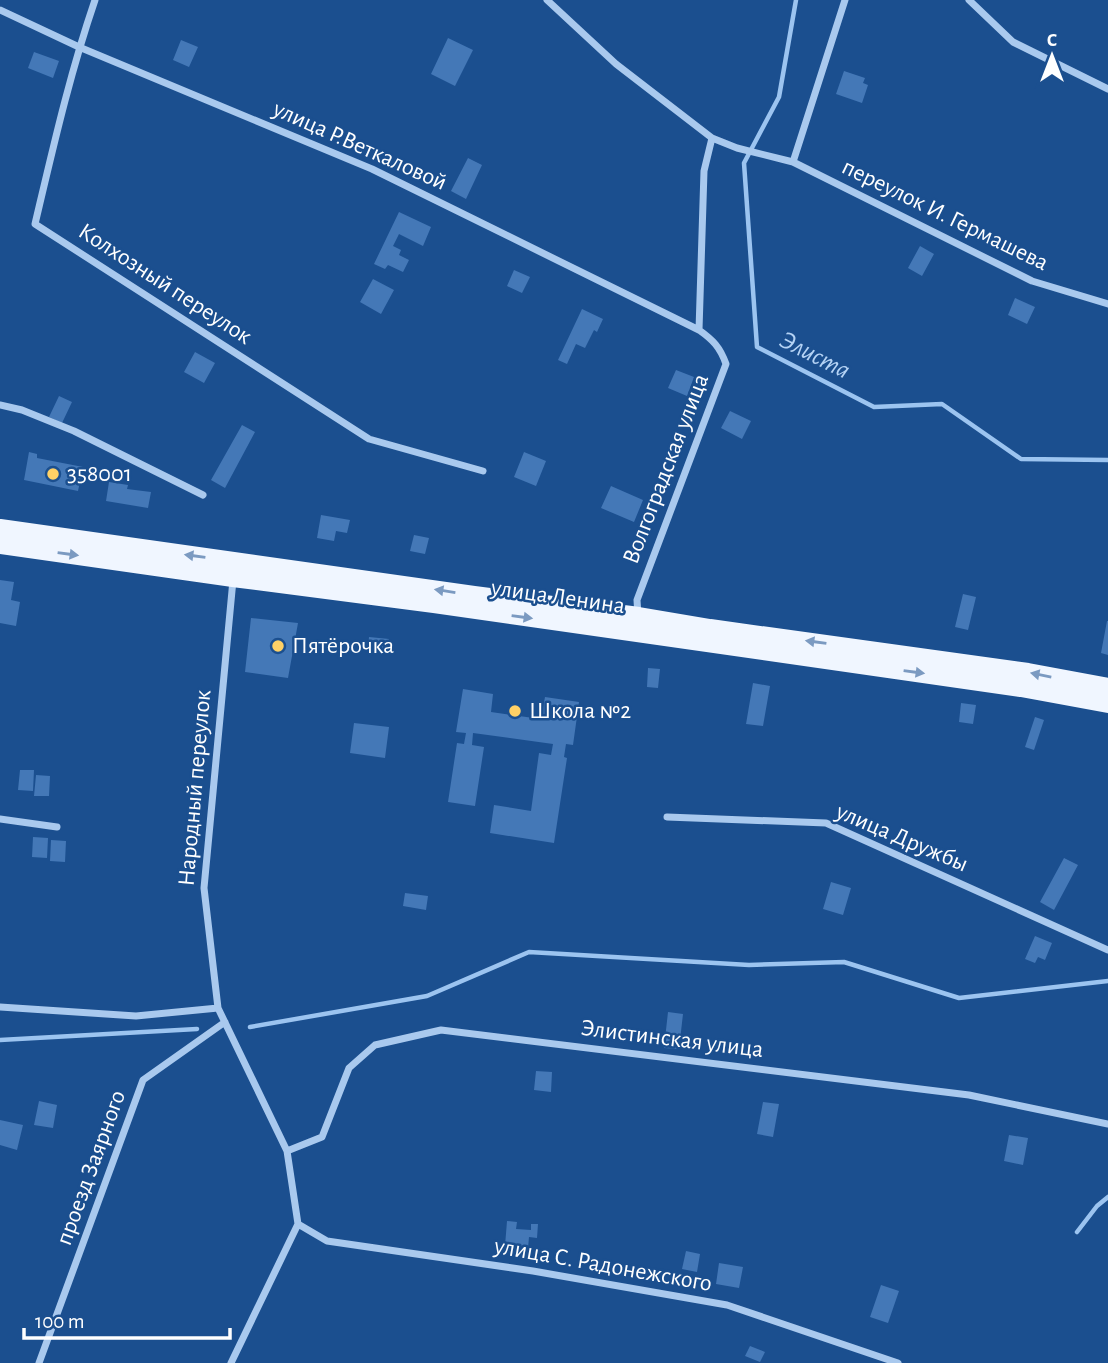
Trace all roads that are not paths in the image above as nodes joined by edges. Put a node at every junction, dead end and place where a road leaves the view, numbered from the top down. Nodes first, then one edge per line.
1 (95, 0) edge
2 (547, 0) edge
3 (845, 0) edge
4 (969, 0) edge
5 (0, 10) edge
6 (79, 47) junction
7 (1108, 89) edge
8 (712, 138) junction
9 (793, 162) junction
10 (1108, 304) edge
11 (699, 330) junction
12 (0, 405) edge
13 (483, 471) dead end
14 (203, 495) dead end
15 (0, 528) edge
16 (0, 545) edge
17 (234, 570) junction
18 (637, 624) junction
19 (1108, 687) edge
20 (1108, 704) edge
21 (667, 817) dead end
22 (0, 818) edge
23 (57, 827) dead end
24 (1108, 950) edge
25 (0, 1007) edge
26 (218, 1008) junction
27 (225, 1022) junction
28 (1108, 1124) edge
29 (287, 1151) junction
30 (298, 1224) junction
31 (39, 1363) edge
32 (231, 1363) edge
33 (898, 1363) edge

1 - 6 street, Колхозный переулок
2 - 8 street, переулок И. Гермашева
3 - 9 street
4 - 7 street
5 - 6 street, улица Р.Веткаловой
6 - 11 street, улица Р.Веткаловой
6 - 13 street, Колхозный переулок
8 - 9 street, переулок И. Гермашева
8 - 11 street
9 - 10 street, переулок И. Гермашева
11 - 18 street, Волгоградская улица
12 - 14 street
17 -> 15 main road, улица Ленина
16 -> 17 main road, улица Ленина
17 - 18 main road, улица Ленина
17 - 26 street, Народный переулок
19 -> 18 main road, улица Ленина
18 -> 20 main road, улица Ленина
21 - 24 street, улица Дружбы
22 - 23 street
25 - 26 street
26 - 27 street, Народный переулок
27 - 29 street, Народный переулок
27 - 31 street, проезд Заярного
28 - 29 street, Элистинская улица
29 - 30 street, Народный переулок
30 - 32 street
30 - 33 street, улица С. Радонежского

